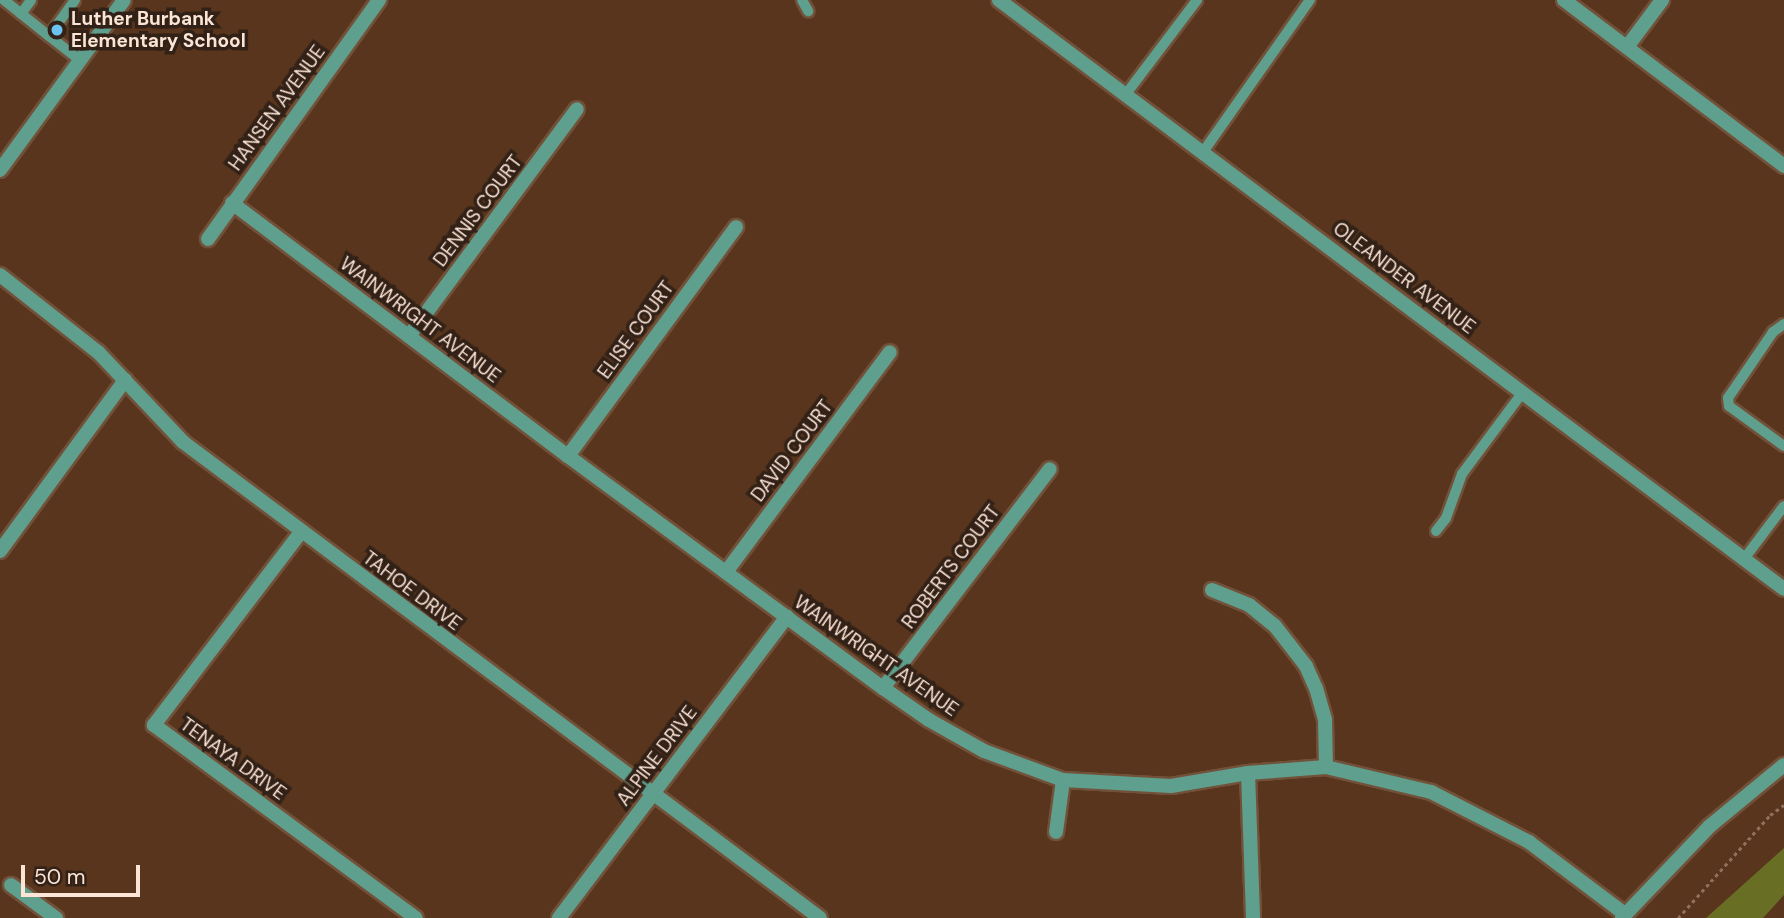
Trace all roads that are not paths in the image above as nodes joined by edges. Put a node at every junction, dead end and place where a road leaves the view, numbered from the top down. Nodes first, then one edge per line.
1 (4, 0) edge
2 (31, 0) edge
3 (75, 0) edge
4 (124, 0) edge
5 (379, 0) edge
6 (802, 0) edge
7 (999, 0) edge
8 (1197, 0) edge
9 (1310, 0) edge
10 (1564, 0) edge
11 (1662, 0) edge
12 (808, 11) dead end
13 (21, 14) junction
14 (49, 36) junction
15 (1626, 47) junction
16 (80, 60) junction
17 (1126, 94) junction
18 (578, 109) dead end
19 (1203, 152) junction
20 (1784, 166) edge
21 (0, 170) edge
22 (232, 203) junction
23 (736, 227) dead end
24 (208, 239) dead end
25 (0, 275) edge
26 (1784, 324) edge
27 (409, 336) junction
28 (890, 352) dead end
29 (125, 380) junction
30 (1523, 391) junction
31 (1784, 446) edge
32 (568, 456) junction
33 (1050, 469) dead end
34 (1784, 506) edge
35 (1436, 531) dead end
36 (301, 532) junction
37 (0, 551) edge
38 (1744, 559) junction
39 (726, 572) junction
40 (1784, 589) edge
41 (1212, 590) dead end
42 (787, 617) junction
43 (883, 688) junction
44 (1784, 765) edge
45 (1326, 768) junction
46 (1248, 773) junction
47 (1063, 780) junction
48 (653, 793) junction
49 (1056, 832) dead end
50 (11, 885) dead end
51 (1623, 916) edge
52 (56, 918) edge
53 (416, 918) edge
54 (558, 918) edge
55 (820, 918) edge
56 (1253, 918) edge

1 - 13 lane
2 - 13 lane
3 - 14 lane
4 - 16 street
5 - 22 street, HANSEN AVENUE
6 - 12 lane
7 - 17 street, OLEANDER AVENUE
8 - 17 lane
9 - 19 lane
10 - 15 street
11 - 15 street
13 - 14 lane
14 - 16 lane
15 - 20 street
16 - 21 street
17 - 19 street, OLEANDER AVENUE
18 - 27 street, DENNIS COURT
19 - 30 street, OLEANDER AVENUE
22 - 24 street, HANSEN AVENUE
22 - 27 street, WAINWRIGHT AVENUE
23 - 32 street, ELISE COURT
25 - 29 street, TAHOE DRIVE
26 - 31 lane
27 - 32 street, WAINWRIGHT AVENUE
28 - 39 street, DAVID COURT
29 - 36 street, TAHOE DRIVE
29 - 37 street
30 - 35 lane
30 - 38 street, OLEANDER AVENUE
32 - 39 street, WAINWRIGHT AVENUE
33 - 43 street, ROBERTS COURT
34 - 38 lane
36 - 48 street, TAHOE DRIVE
36 - 53 street, TENAYA DRIVE
38 - 40 street, OLEANDER AVENUE
39 - 42 street, WAINWRIGHT AVENUE
41 - 45 street
42 - 43 street, WAINWRIGHT AVENUE
42 - 48 street, ALPINE DRIVE
43 - 47 street, WAINWRIGHT AVENUE
44 - 51 street
45 - 46 street, WAINWRIGHT AVENUE
45 - 51 street, WAINWRIGHT AVENUE
46 - 47 street, WAINWRIGHT AVENUE
46 - 56 street
47 - 49 street
48 - 54 street, ALPINE DRIVE
48 - 55 street, TAHOE DRIVE
50 - 52 street

